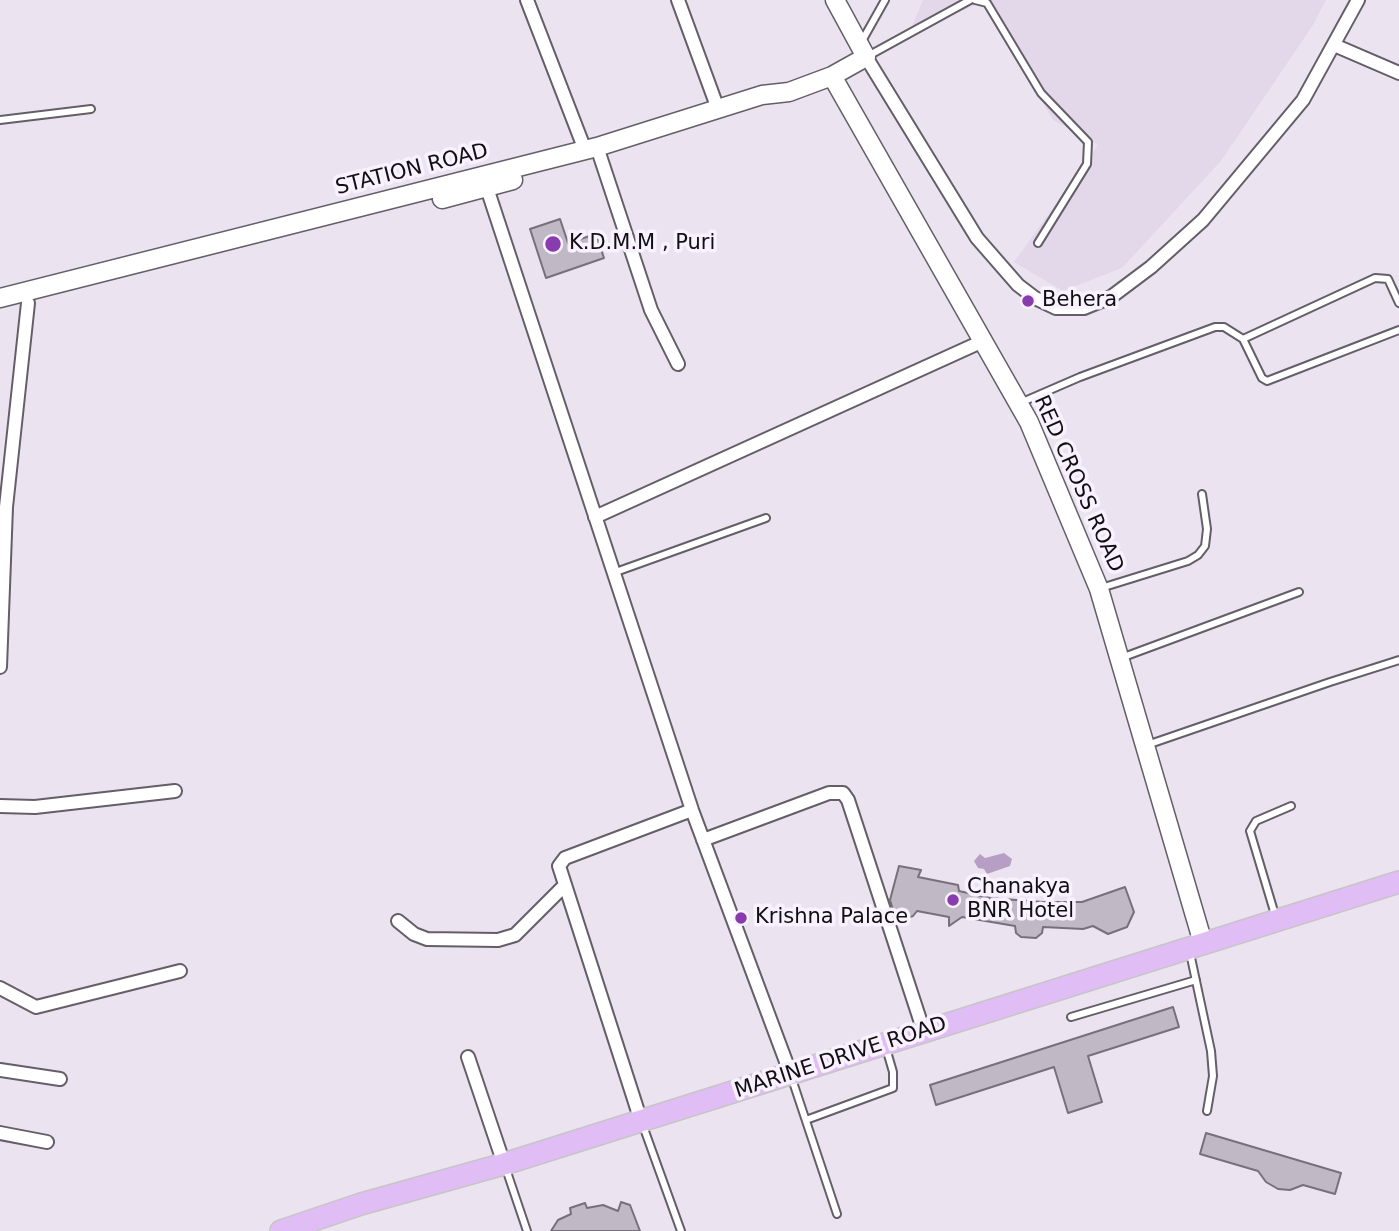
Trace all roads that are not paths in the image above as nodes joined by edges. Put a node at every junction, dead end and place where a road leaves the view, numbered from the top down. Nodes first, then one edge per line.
1 (527, 0) edge
2 (678, 0) edge
3 (835, 0) edge
4 (885, 0) edge
5 (972, 0) edge
6 (1358, 0) edge
7 (1334, 45) junction
8 (863, 51) junction
9 (1398, 71) edge
10 (832, 76) junction
11 (789, 92) junction
12 (91, 109) dead end
13 (718, 109) junction
14 (0, 120) edge
15 (594, 151) junction
16 (485, 182) junction
17 (1038, 243) dead end
18 (0, 298) edge
19 (28, 303) junction
20 (1399, 303) edge
21 (0, 310) edge
22 (1399, 330) edge
23 (1243, 339) junction
24 (983, 341) junction
25 (678, 364) dead end
26 (1019, 404) junction
27 (1202, 494) dead end
28 (3, 507) edge
29 (595, 517) junction
30 (766, 518) dead end
31 (613, 573) junction
32 (1100, 589) junction
33 (1299, 593) dead end
34 (1120, 658) junction
35 (1399, 660) edge
36 (0, 667) edge
37 (1145, 746) junction
38 (175, 791) dead end
39 (0, 806) edge
40 (1291, 806) dead end
41 (692, 810) junction
42 (703, 840) junction
43 (1399, 882) edge
44 (565, 886) junction
45 (1277, 920) junction
46 (398, 921) dead end
47 (1196, 946) junction
48 (180, 971) dead end
49 (1196, 980) junction
50 (0, 988) edge
51 (1071, 1017) dead end
52 (924, 1032) junction
53 (885, 1044) junction
54 (468, 1057) dead end
55 (0, 1070) edge
56 (791, 1075) junction
57 (60, 1079) dead end
58 (1207, 1111) dead end
59 (806, 1120) junction
60 (641, 1121) junction
61 (0, 1133) edge
62 (47, 1142) dead end
63 (504, 1164) junction
64 (837, 1214) dead end
65 (281, 1231) edge
66 (527, 1231) edge
67 (681, 1231) edge

1 - 15 street
2 - 13 street
3 - 8 main road
4 - 8 lane
5 - 8 lane
5 - 17 lane
6 - 7 street
7 - 8 street
7 - 9 street
8 - 10 main road, STATION ROAD
10 - 11 main road, STATION ROAD
10 - 24 main road, RED CROSS ROAD
11 - 13 main road, STATION ROAD
11 - 15 main road
12 - 14 lane
13 - 15 main road, STATION ROAD
15 - 16 main road, STATION ROAD
15 - 25 street
16 - 18 main road, STATION ROAD
16 - 19 main road
16 - 29 street
19 - 21 main road
19 - 28 street
20 - 23 lane
22 - 23 lane
23 - 26 lane
24 - 26 main road, RED CROSS ROAD
24 - 29 street
26 - 32 main road, RED CROSS ROAD
27 - 32 lane
28 - 36 street
29 - 31 street
30 - 31 lane
31 - 41 street
32 - 34 main road, RED CROSS ROAD
33 - 34 lane
34 - 37 main road, RED CROSS ROAD
35 - 37 lane
37 - 47 main road, RED CROSS ROAD
38 - 39 street
40 - 45 lane
41 - 42 street
41 - 44 street
42 - 52 street
42 - 56 street
43 - 45 highway, MARINE DRIVE ROAD
44 - 46 street
44 - 60 street
45 - 47 highway, MARINE DRIVE ROAD
47 - 49 lane
47 - 52 highway, MARINE DRIVE ROAD
48 - 50 street
49 - 51 lane
49 - 58 lane
52 - 53 highway, MARINE DRIVE ROAD
53 - 56 highway, MARINE DRIVE ROAD
53 - 59 lane
54 - 63 street
55 - 57 street
56 - 59 lane
56 - 60 highway, MARINE DRIVE ROAD
59 - 64 lane
60 - 63 highway, MARINE DRIVE ROAD
60 - 67 lane
61 - 62 street
63 - 65 highway, MARINE DRIVE ROAD
63 - 66 lane

